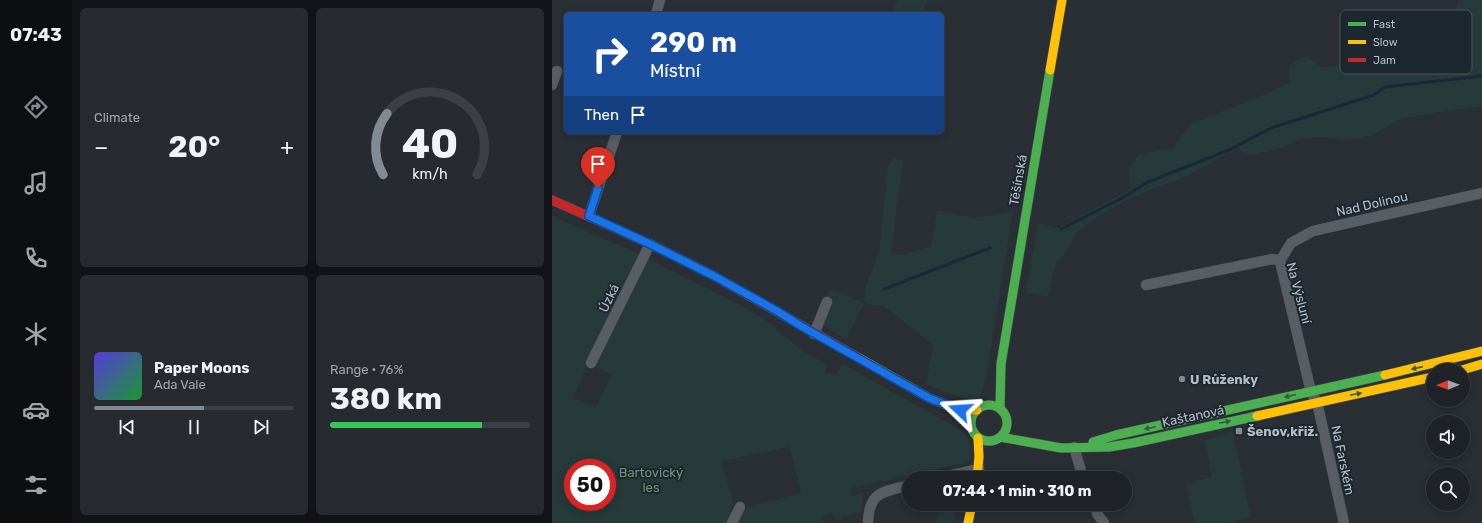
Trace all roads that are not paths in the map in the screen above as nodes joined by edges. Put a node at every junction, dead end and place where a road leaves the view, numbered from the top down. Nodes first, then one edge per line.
1 (660, 0) edge
2 (1062, 0) edge
3 (657, 12) edge
4 (557, 71) dead end
5 (552, 85) edge
6 (616, 134) edge
7 (1482, 193) edge
8 (552, 200) edge
9 (589, 216) junction
10 (650, 244) junction
11 (1280, 261) junction
12 (1146, 284) dead end
13 (827, 302) dead end
14 (814, 334) junction
15 (1482, 351) edge
16 (591, 363) dead end
17 (1001, 364) junction
18 (1482, 364) edge
19 (1470, 368) edge
20 (1426, 379) edge
21 (1311, 392) junction
22 (929, 398) junction
23 (988, 398) junction
24 (1317, 402) junction
25 (1000, 409) junction
26 (977, 410) junction
27 (1013, 426) junction
28 (972, 428) junction
29 (978, 438) junction
30 (996, 439) junction
31 (1034, 444) junction
32 (1074, 447) junction
33 (978, 471) edge
34 (980, 471) edge
35 (1081, 471) edge
36 (902, 487) edge
37 (740, 507) dead end
38 (971, 511) edge
39 (1097, 511) edge
40 (732, 523) edge
41 (868, 523) edge
42 (968, 523) edge
43 (1104, 523) edge
44 (1344, 523) edge

1 - 3 street
2 - 17 main road, Těšínská
4 - 5 street
6 - 9 street
7 - 11 street, Nad Dolinou
8 - 9 main road
9 - 10 main road
10 - 14 main road
10 - 16 street, Úzká
11 - 12 street, Na Výsluní
11 - 21 street, Na Výsluní
13 - 14 street
14 - 22 main road
15 -> 21 main road, Kaštanová
17 - 23 main road, Těšínská
17 - 25 main road, Těšínská
18 - 19 main road
24 -> 20 main road, Kaštanová
21 - 24 street
21 -> 32 main road, Kaštanová
22 - 26 main road
22 - 28 main road
23 - 25 main road
23 - 26 main road
32 -> 24 main road, Kaštanová
24 - 44 street, Na Farském
25 - 27 main road
26 - 28 main road
27 - 30 main road
27 - 31 main road
28 - 29 main road
29 - 30 main road, Kaštanová
29 - 33 main road
30 - 31 main road, Kaštanová
30 - 34 main road
31 - 32 main road, Kaštanová
32 - 35 street
36 - 41 street
37 - 40 street
38 - 42 main road
39 - 43 street

